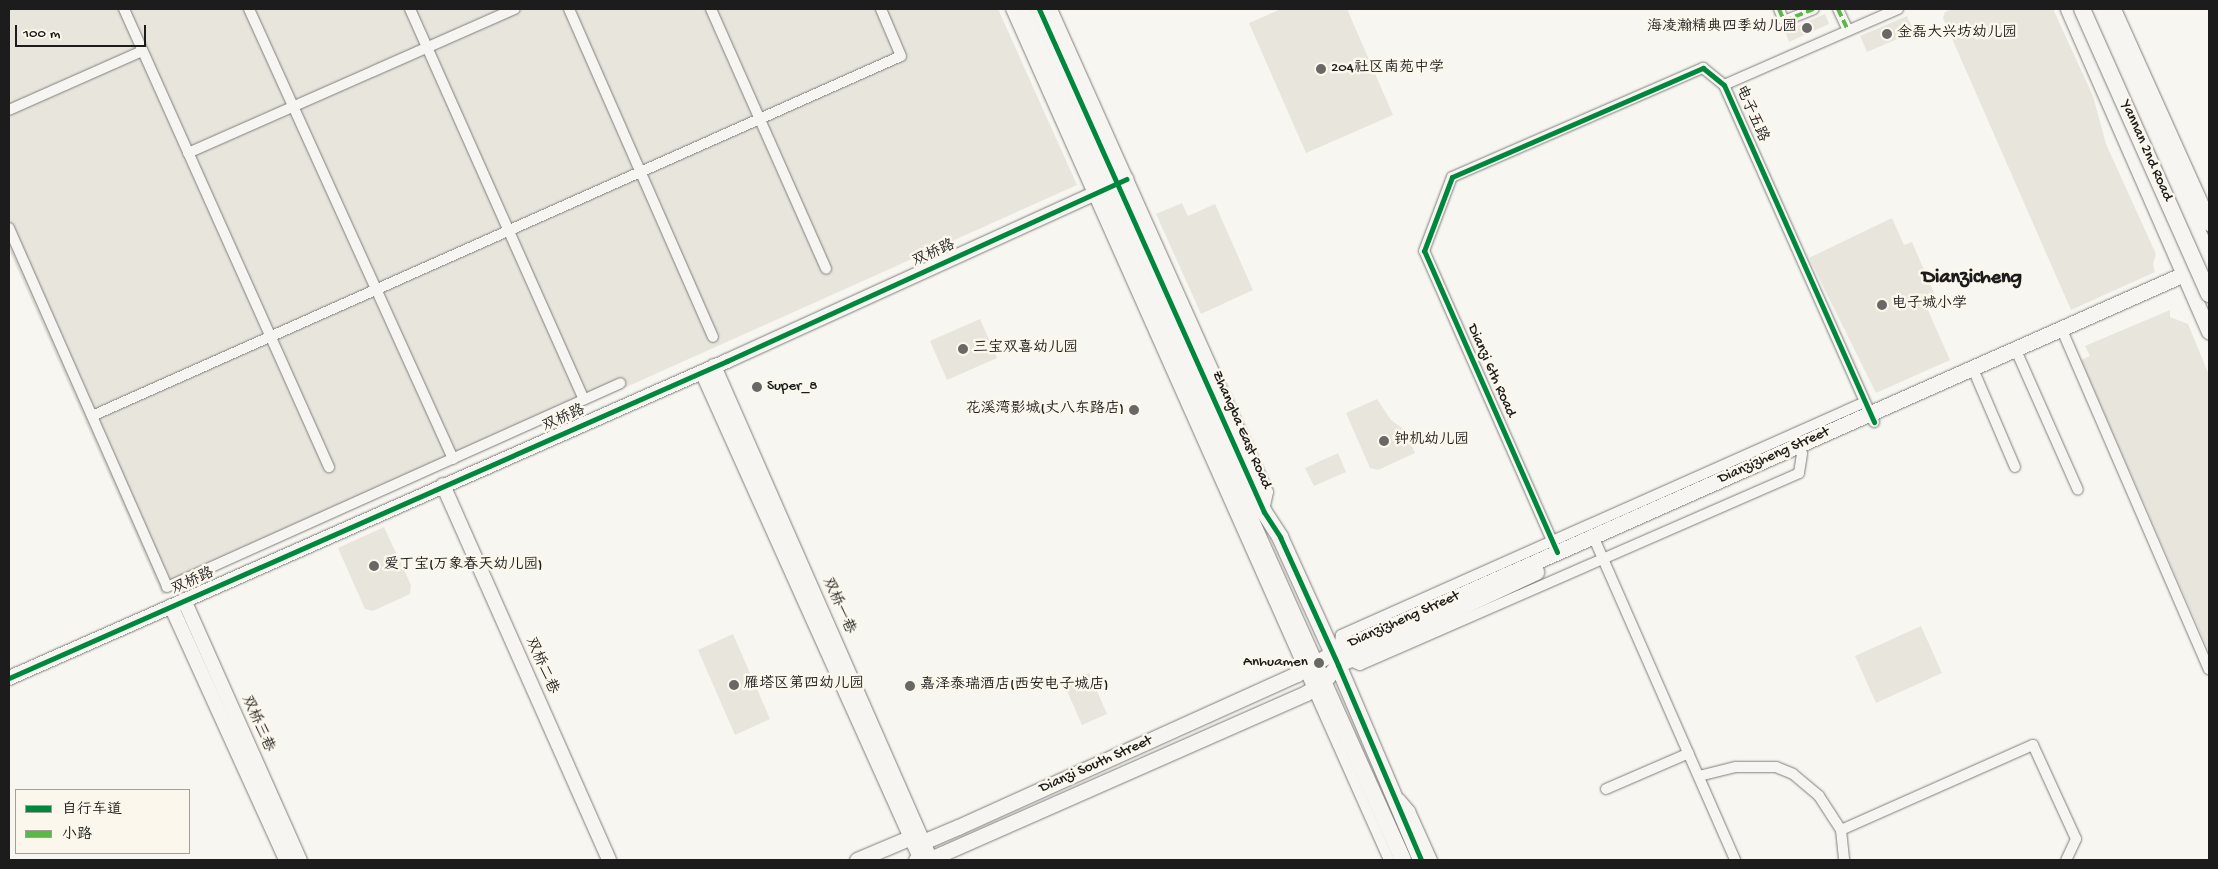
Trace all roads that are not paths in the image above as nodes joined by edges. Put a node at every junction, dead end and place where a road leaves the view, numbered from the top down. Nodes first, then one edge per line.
1 (124, 9) edge
2 (249, 9) edge
3 (410, 9) edge
4 (515, 9) edge
5 (569, 9) edge
6 (712, 9) edge
7 (881, 9) edge
8 (1011, 9) edge
9 (1022, 9) edge
10 (1039, 9) edge
11 (1052, 9) edge
12 (1779, 9) edge
13 (1814, 9) edge
14 (1838, 9) edge
15 (1898, 9) edge
16 (2068, 9) edge
17 (2082, 9) edge
18 (2099, 9) edge
19 (2113, 9) edge
20 (1848, 30) junction
21 (428, 48) junction
22 (142, 51) junction
23 (1724, 85) junction
24 (294, 108) junction
25 (9, 110) edge
26 (760, 118) junction
27 (188, 153) junction
28 (642, 170) junction
29 (1110, 188) junction
30 (1444, 198) joint
31 (2209, 223) edge
32 (9, 228) edge
33 (510, 231) junction
34 (2209, 257) edge
35 (2209, 262) edge
36 (826, 269) dead end
37 (2209, 273) edge
38 (2187, 278) junction
39 (376, 291) junction
40 (2209, 294) edge
41 (2209, 331) edge
42 (272, 336) junction
43 (713, 337) dead end
44 (2065, 337) junction
45 (2019, 357) junction
46 (708, 369) junction
47 (1976, 376) junction
48 (620, 384) dead end
49 (584, 399) junction
50 (1870, 412) junction
51 (92, 416) junction
52 (453, 459) junction
53 (329, 467) dead end
54 (2015, 467) dead end
55 (443, 485) junction
56 (2078, 490) dead end
57 (1555, 546) junction
58 (1597, 546) junction
59 (184, 600) junction
60 (171, 606) junction
61 (1339, 657) junction
62 (1309, 668) junction
63 (2209, 669) edge
64 (9, 678) edge
65 (1317, 686) junction
66 (1689, 753) junction
67 (1699, 776) junction
68 (1606, 789) dead end
69 (1395, 793) junction
70 (1841, 830) junction
71 (909, 838) junction
72 (925, 841) junction
73 (286, 860) edge
74 (300, 860) edge
75 (610, 860) edge
76 (857, 860) edge
77 (924, 860) edge
78 (1389, 860) edge
79 (1403, 860) edge
80 (1421, 860) edge
81 (1432, 860) edge
82 (1735, 860) edge
83 (1844, 860) edge
84 (2066, 860) edge

1 - 22 street
2 - 24 street
3 - 21 street
4 - 21 street
5 - 28 street
6 - 26 street
7 - 26 street
8 - 29 street, Zhangba East Road
9 - 29 main road, Zhangba East Road
10 - 29 main road, Zhangba East Road
11 - 29 street, Zhangba East Road
12 - 13 street
14 - 20 street
15 - 20 street
16 - 38 main road
17 - 40 main road, Yannan 2nd Road, bridge
18 - 34 main road, Yannan 2nd Road
19 - 31 main road
20 - 23 street
21 - 24 street
21 - 33 street
22 - 25 street
22 - 27 street
23 - 30 street, 电子五路
23 - 50 street, 电子五路
24 - 27 street
24 - 39 street
26 - 28 street
26 - 36 street
27 - 42 street
28 - 33 street
28 - 43 street
29 - 46 street, 双桥路
29 - 61 main road, Zhangba East Road
29 - 62 main road, Zhangba East Road
30 - 57 street, Dianzi 6th Road
32 - 51 street
33 - 39 street
33 - 49 street
35 - 38 main road, Dianzizheng Street
37 - 38 main road, Dianzizheng Street
38 - 41 main road
38 - 44 main road, Dianzizheng Street
38 - 50 main road, Dianzizheng Street
39 - 42 street
39 - 52 street
42 - 51 street
42 - 53 street
44 - 45 main road, Dianzizheng Street
44 - 63 street
45 - 47 main road, Dianzizheng Street
45 - 56 street
46 - 55 street, 双桥路
46 - 71 street, 双桥一巷
46 - 72 street, 双桥一巷
47 - 50 main road, Dianzizheng Street
47 - 54 street
48 - 49 street
49 - 52 street
50 - 57 street, Dianzizheng Street
50 - 58 main road, Dianzizheng Street
50 - 58 main road, Dianzizheng Street
51 - 52 street
55 - 59 street, 双桥路
55 - 75 street, 双桥二巷
57 - 58 main road, Dianzizheng Street
57 - 61 main road, Dianzizheng Street
58 - 61 main road, Dianzizheng Street
58 - 66 street
59 - 60 street, 双桥路
59 - 74 street, 双桥三巷
60 - 64 street, 双桥路
60 - 73 street, 双桥三巷
61 - 62 main road, Dianzi South Street
61 - 65 main road, Dianzizheng Street
61 - 69 main road, Zhangba East Road
62 - 65 main road, Zhangba East Road
62 - 72 main road, Dianzi South Street
65 - 77 main road, Dianzi South Street
65 - 78 street, Zhangba East Road
65 - 79 main road, Zhangba East Road
66 - 67 street
66 - 68 street
67 - 70 street
67 - 82 street
69 - 80 main road, Zhangba East Road
69 - 81 street, Zhangba East Road
70 - 83 street
70 - 84 street
71 - 72 main road
71 - 76 main road
71 - 77 street, 双桥一巷
72 - 77 street, 双桥一巷

